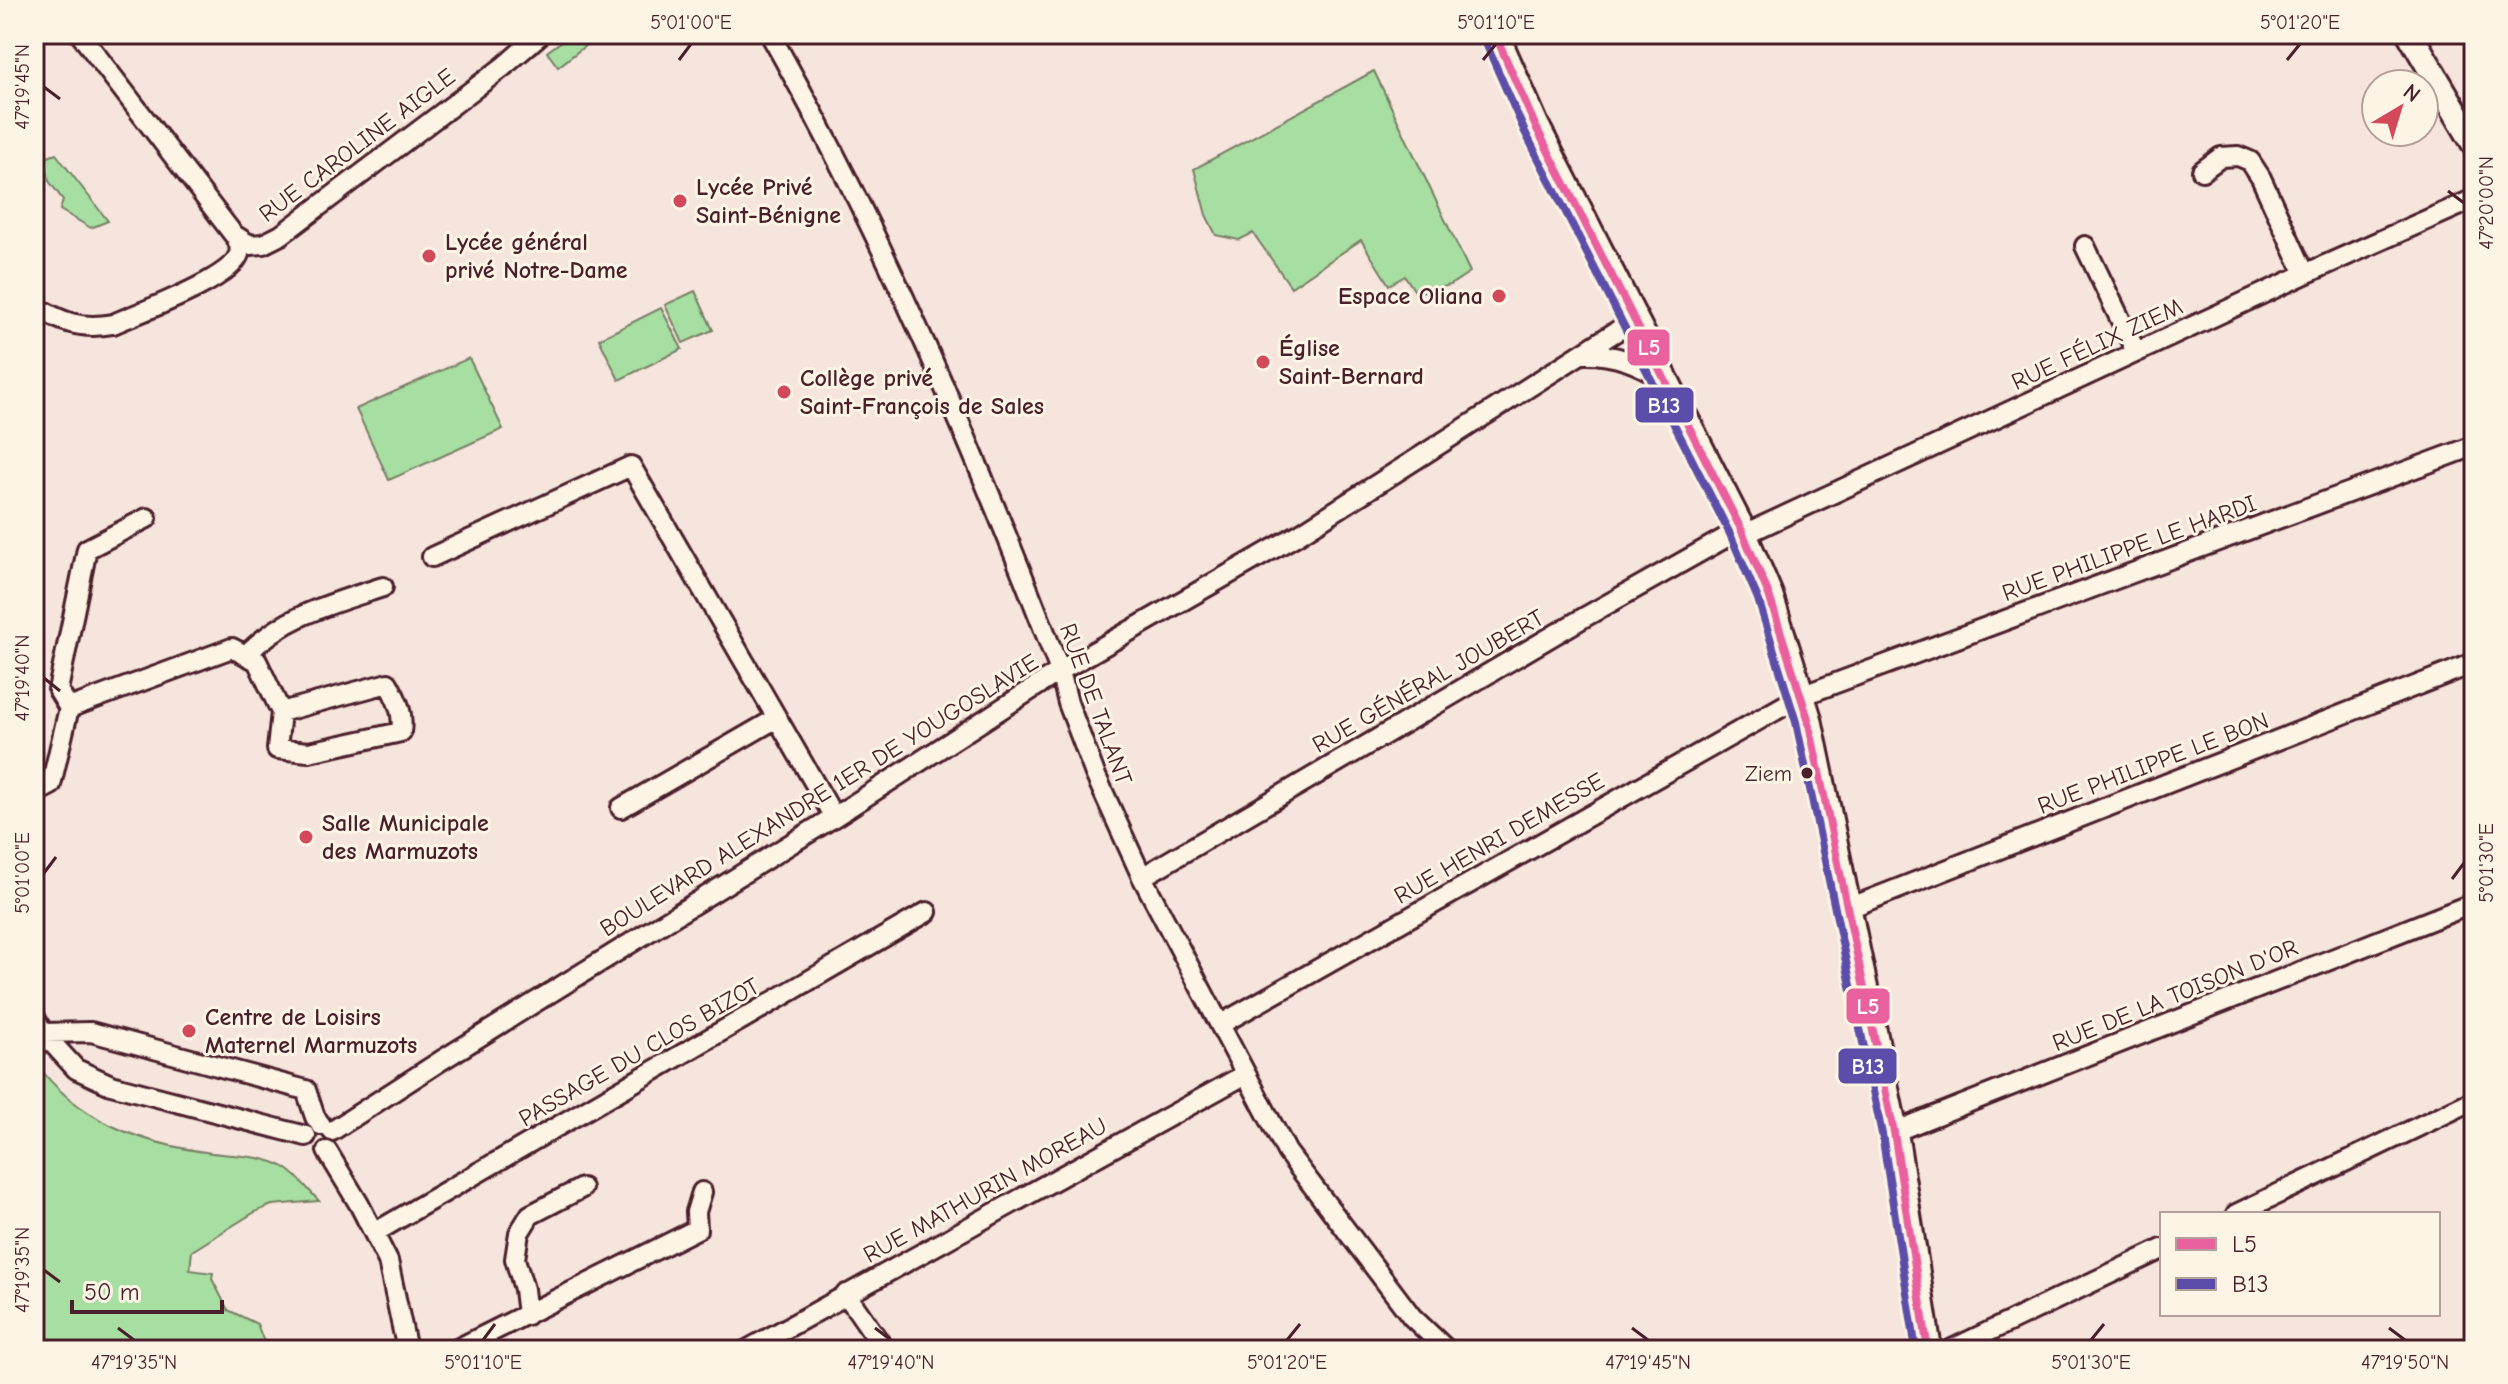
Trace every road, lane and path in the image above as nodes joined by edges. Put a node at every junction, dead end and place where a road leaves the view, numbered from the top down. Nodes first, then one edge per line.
1 (80, 34) edge
2 (541, 34) edge
3 (770, 34) edge
4 (1495, 34) edge
5 (2410, 34) edge
6 (2474, 143) edge
7 (2202, 171) dead end
8 (2474, 199) edge
9 (235, 236) junction
10 (2085, 246) dead end
11 (2305, 274) junction
12 (34, 306) edge
13 (1634, 320) junction
14 (2136, 352) junction
15 (1580, 354) junction
16 (1663, 380) junction
17 (2474, 446) edge
18 (147, 518) dead end
19 (1741, 529) junction
20 (432, 557) dead end
21 (383, 587) dead end
22 (246, 655) junction
23 (2474, 663) edge
24 (1060, 671) junction
25 (1801, 696) junction
26 (69, 708) junction
27 (281, 712) junction
28 (777, 718) junction
29 (34, 794) edge
30 (621, 808) dead end
31 (834, 817) junction
32 (1142, 877) junction
33 (2474, 903) edge
34 (1849, 908) junction
35 (927, 912) dead end
36 (34, 1015) edge
37 (1221, 1024) junction
38 (43, 1033) junction
39 (1246, 1074) junction
40 (2474, 1100) edge
41 (319, 1130) junction
42 (1894, 1132) junction
43 (327, 1151) junction
44 (582, 1188) dead end
45 (702, 1192) dead end
46 (2240, 1212) edge
47 (374, 1233) junction
48 (2160, 1250) edge
49 (846, 1294) junction
50 (527, 1315) junction
51 (407, 1350) edge
52 (455, 1350) edge
53 (747, 1350) edge
54 (885, 1350) edge
55 (1447, 1350) edge
56 (1928, 1350) edge
57 (1950, 1350) edge

1 - 9 street, RUE CAROLINE AIGLE
2 - 9 street, RUE CAROLINE AIGLE
3 - 24 street, RUE DE TALANT
4 - 13 main road
5 - 6 street
7 - 11 street
8 - 11 street, RUE FÉLIX ZIEM
9 - 12 street, RUE CAROLINE AIGLE
10 - 14 street
11 - 14 street, RUE FÉLIX ZIEM
13 - 15 street, BOULEVARD ALEXANDRE 1ER DE YOUGOSLAVIE
13 - 16 main road
14 - 19 street, RUE FÉLIX ZIEM
15 - 16 street
15 - 24 street, BOULEVARD ALEXANDRE 1ER DE YOUGOSLAVIE
16 - 19 main road
17 - 25 street, RUE PHILIPPE LE HARDI
18 - 26 street
19 - 25 main road
19 - 32 street, RUE GÉNÉRAL JOUBERT
20 - 28 street
21 - 22 street
22 - 26 street
22 - 27 street
23 - 34 street, RUE PHILIPPE LE BON
24 - 31 street, BOULEVARD ALEXANDRE 1ER DE YOUGOSLAVIE
24 - 32 street, RUE DE TALANT
25 - 34 main road
25 - 37 street, RUE HENRI DEMESSE
26 - 29 street
27 - 27 street
28 - 30 street
28 - 31 street
31 - 41 street, BOULEVARD ALEXANDRE 1ER DE YOUGOSLAVIE
32 - 37 street, RUE DE TALANT
33 - 42 street, RUE DE LA TOISON D'OR
34 - 42 main road
35 - 47 street, PASSAGE DU CLOS BIZOT
36 - 38 street
37 - 39 street, RUE DE TALANT
38 - 41 street
38 - 41 street
39 - 49 street, RUE MATHURIN MOREAU
39 - 55 street, RUE DE TALANT
40 - 46 street
41 - 43 street
41 - 43 street
42 - 56 main road
43 - 47 street
44 - 50 street
45 - 50 street
47 - 51 street
48 - 57 street
49 - 53 street, RUE MATHURIN MOREAU
49 - 54 street
50 - 52 street

